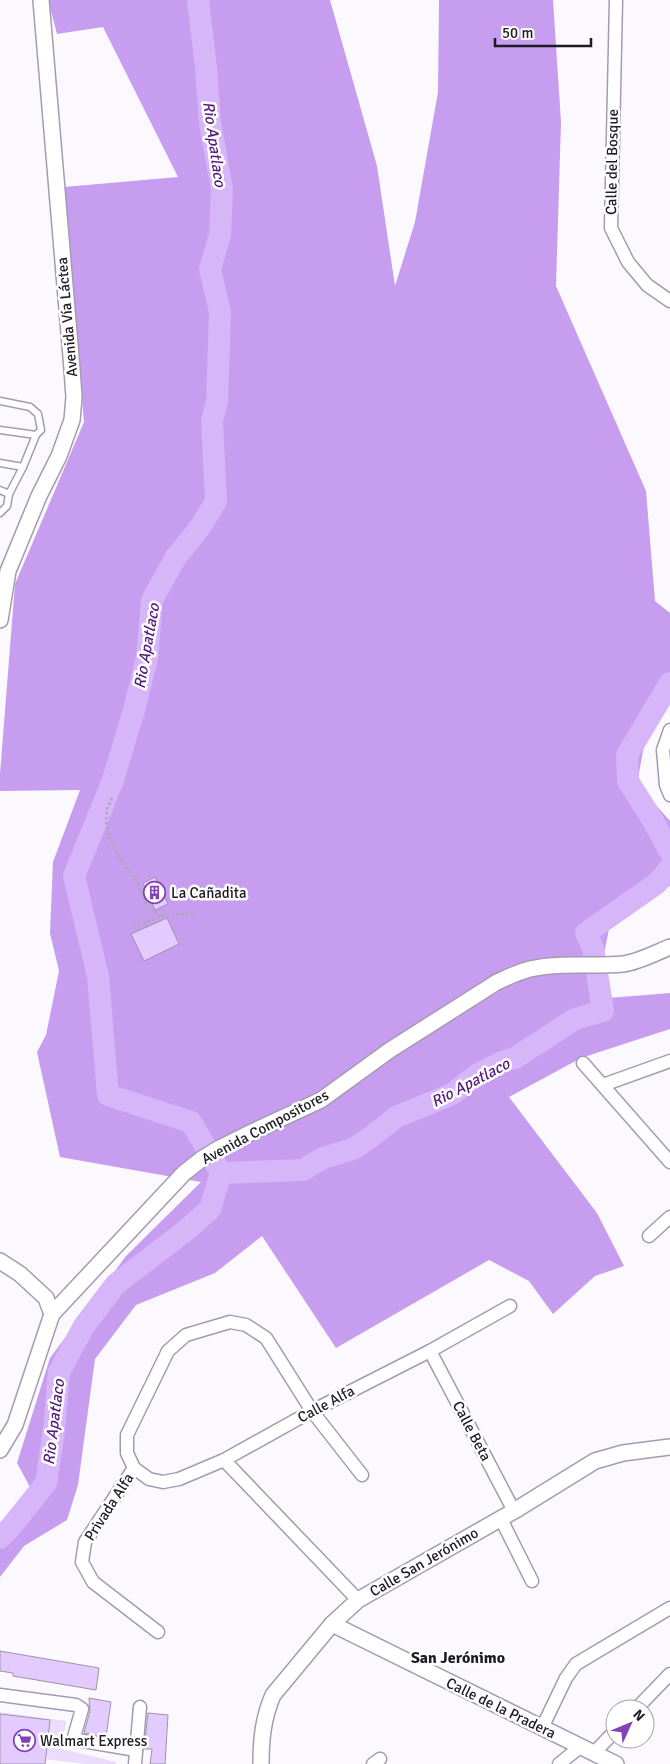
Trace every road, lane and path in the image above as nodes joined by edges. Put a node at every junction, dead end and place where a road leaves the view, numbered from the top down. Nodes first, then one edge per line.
1 (41, 0) edge
2 (616, 0) edge
3 (670, 301) edge
4 (0, 401) edge
5 (0, 430) edge
6 (36, 435) junction
7 (0, 463) edge
8 (23, 467) junction
9 (0, 490) edge
10 (9, 494) junction
11 (0, 513) edge
12 (4, 570) edge
13 (0, 620) edge
14 (670, 730) edge
15 (666, 755) edge
16 (670, 795) edge
17 (112, 798) dead end
18 (193, 913) dead end
19 (161, 916) junction
20 (134, 928) dead end
21 (670, 947) edge
22 (670, 1060) edge
23 (583, 1064) dead end
24 (603, 1085) junction
25 (670, 1162) edge
26 (670, 1218) edge
27 (649, 1236) dead end
28 (0, 1261) edge
29 (510, 1306) dead end
30 (52, 1314) junction
31 (430, 1351) junction
32 (312, 1411) junction
33 (670, 1447) edge
34 (0, 1450) edge
35 (224, 1460) junction
36 (134, 1468) junction
37 (362, 1475) dead end
38 (508, 1515) junction
39 (532, 1581) dead end
40 (358, 1600) junction
41 (670, 1608) edge
42 (332, 1624) junction
43 (158, 1632) dead end
44 (670, 1674) edge
45 (0, 1695) edge
46 (646, 1699) edge
47 (140, 1707) dead end
48 (542, 1728) junction
49 (605, 1738) edge
50 (136, 1750) junction
51 (587, 1750) junction
52 (135, 1764) edge
53 (261, 1764) edge
54 (559, 1764) edge
55 (616, 1764) edge

1 - 12 street, Avenida Vía Láctea
2 - 3 street, Calle del Bosque
4 - 6 lane
5 - 6 lane
6 - 8 lane
7 - 8 lane
8 - 10 lane
9 - 10 lane
10 - 11 lane
12 - 13 street, Avenida Vía Láctea
14 - 15 street
15 - 16 street
17 - 19 path
18 - 19 path
19 - 20 path
21 - 30 street, Avenida Compositores
22 - 24 street
23 - 24 street
24 - 25 street
26 - 27 street
28 - 30 street
29 - 31 street
30 - 34 street, Avenida Compositores
31 - 32 street, Calle Alfa
31 - 38 street, Calle Beta
32 - 35 street, Calle Alfa
32 - 36 street
32 - 37 street
33 - 38 street, Calle San Jerónimo
35 - 36 street, Calle Alfa
35 - 40 street
36 - 43 street, Privada Alfa
38 - 39 street, Calle Beta
38 - 40 street, Calle San Jerónimo
40 - 42 street, Calle San Jerónimo
41 - 48 street
42 - 48 street, Calle de la Pradera
42 - 53 street, Calle San Jerónimo
44 - 46 street
45 - 50 street
47 - 50 street
48 - 51 street, Calle de la Pradera
49 - 51 street
50 - 52 street
51 - 54 street
51 - 55 street, Calle de la Pradera

